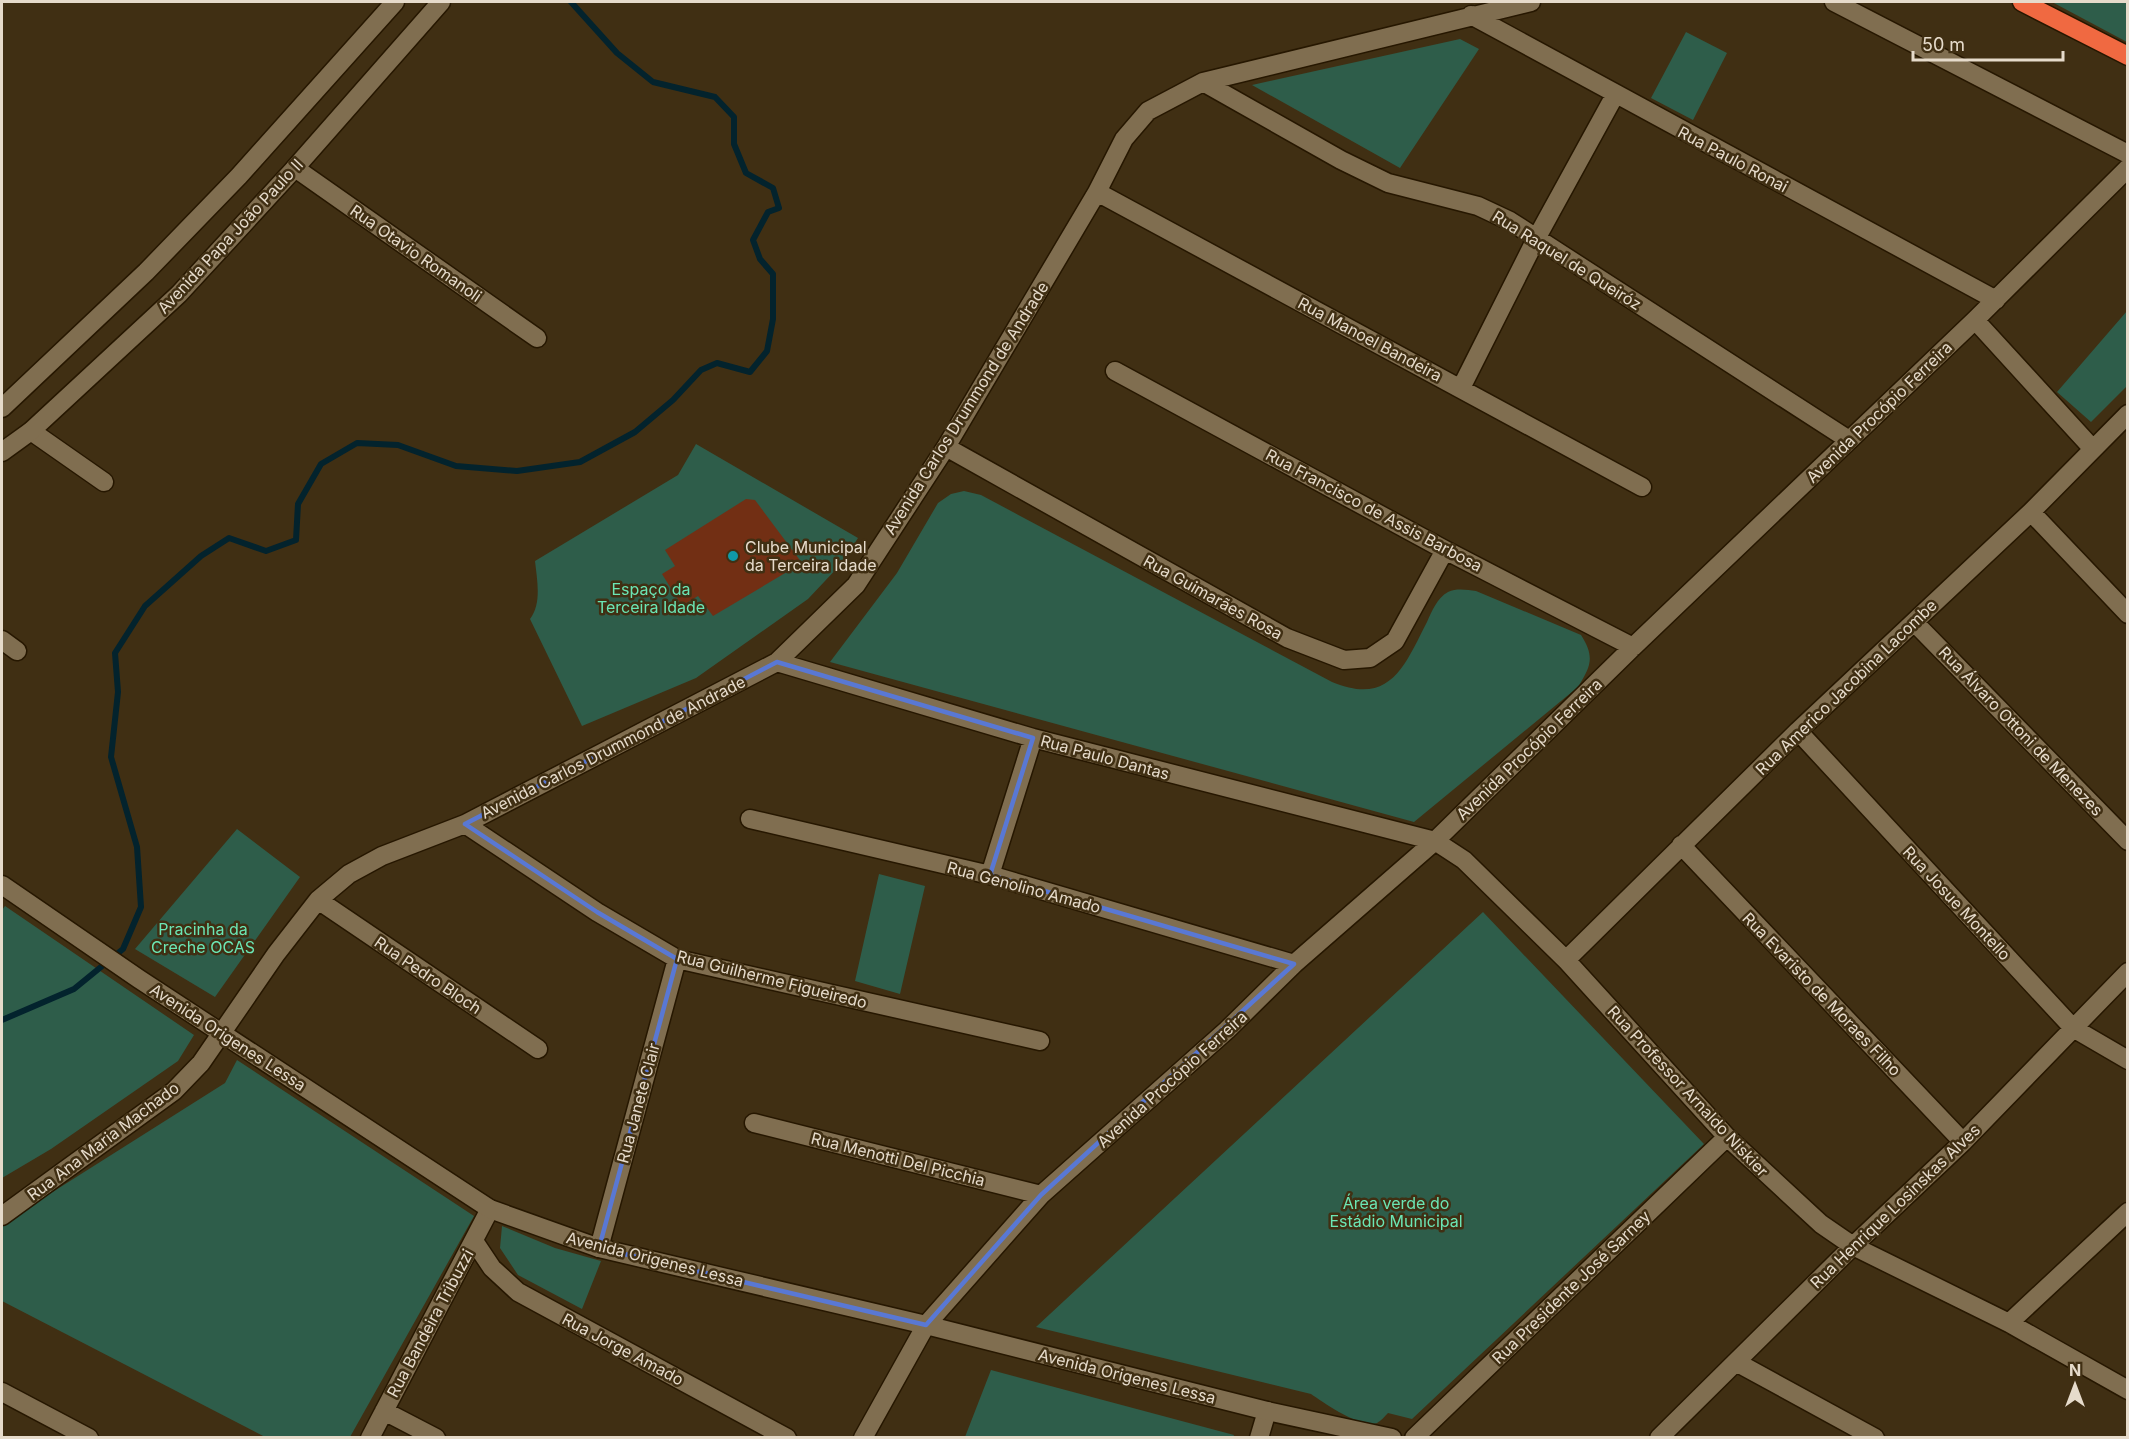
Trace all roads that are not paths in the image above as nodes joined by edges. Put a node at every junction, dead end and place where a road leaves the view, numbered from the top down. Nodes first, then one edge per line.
1 (395, 2) edge
2 (441, 2) edge
3 (1531, 2) edge
4 (1834, 2) edge
5 (2022, 2) edge
6 (1470, 15) junction
7 (2127, 56) edge
8 (1203, 82) junction
9 (1615, 95) junction
10 (2127, 154) edge
11 (295, 168) junction
12 (2127, 168) edge
13 (1097, 192) junction
14 (1536, 238) junction
15 (1996, 300) junction
16 (1975, 320) junction
17 (537, 338) dead end
18 (1115, 371) dead end
19 (1461, 388) junction
20 (2, 408) edge
21 (2127, 414) edge
22 (31, 431) junction
23 (1849, 440) junction
24 (946, 447) junction
25 (2092, 448) junction
26 (2, 453) edge
27 (104, 482) dead end
28 (1642, 487) dead end
29 (2031, 512) junction
30 (1445, 550) junction
31 (2127, 614) edge
32 (1914, 622) junction
33 (2, 640) edge
34 (1633, 646) junction
35 (17, 651) dead end
36 (777, 662) junction
37 (1798, 731) junction
38 (1033, 738) junction
39 (750, 819) dead end
40 (465, 824) junction
41 (1435, 841) junction
42 (2127, 841) edge
43 (1681, 845) junction
44 (990, 875) junction
45 (2, 885) edge
46 (318, 900) junction
47 (677, 959) junction
48 (1566, 960) junction
49 (1294, 964) junction
50 (2127, 972) edge
51 (2073, 1028) junction
52 (224, 1033) junction
53 (1040, 1041) dead end
54 (538, 1049) dead end
55 (2127, 1060) edge
56 (754, 1123) dead end
57 (1727, 1137) junction
58 (1963, 1142) junction
59 (1041, 1195) junction
60 (490, 1209) junction
61 (2127, 1212) edge
62 (2, 1216) edge
63 (474, 1241) junction
64 (1853, 1246) junction
65 (599, 1248) junction
66 (2009, 1323) junction
67 (926, 1325) junction
68 (1736, 1362) junction
69 (2127, 1390) edge
70 (2, 1392) edge
71 (384, 1411) junction
72 (1267, 1411) junction
73 (89, 1437) edge
74 (370, 1437) edge
75 (436, 1437) edge
76 (787, 1437) edge
77 (863, 1437) edge
78 (1259, 1437) edge
79 (1392, 1437) edge
80 (1414, 1437) edge
81 (1659, 1437) edge
82 (1875, 1437) edge

1 - 20 street, Avenida Papa João Paulo II
2 - 11 street, Avenida Papa João Paulo II
3 - 6 street, Avenida Carlos Drummond de Andrade
4 - 10 street
5 - 7 highway
6 - 8 street, Avenida Carlos Drummond de Andrade
6 - 9 street, Rua Paulo Ronai
8 - 13 street, Avenida Carlos Drummond de Andrade
8 - 14 street, Rua Raquel de Queiróz
9 - 14 street
9 - 15 street, Rua Paulo Ronai
11 - 17 street, Rua Otavio Romanoli
11 - 22 street, Avenida Papa João Paulo II
12 - 15 street, Avenida Procópio Ferreira
13 - 19 street, Rua Manoel Bandeira
13 - 24 street, Avenida Carlos Drummond de Andrade
14 - 19 street
14 - 23 street, Rua Raquel de Queiróz
15 - 16 street, Avenida Procópio Ferreira
16 - 23 street, Avenida Procópio Ferreira
16 - 25 street
18 - 30 street, Rua Francisco de Assis Barbosa
19 - 28 street, Rua Manoel Bandeira
21 - 25 street, Rua Americo Jacobina Lacombe
22 - 26 street, Avenida Papa João Paulo II
22 - 27 street
23 - 34 street, Avenida Procópio Ferreira
24 - 30 street, Rua Guimarães Rosa
24 - 36 street, Avenida Carlos Drummond de Andrade
25 - 29 street, Rua Americo Jacobina Lacombe
29 - 31 street
29 - 32 street, Rua Americo Jacobina Lacombe
30 - 34 street, Rua Francisco de Assis Barbosa
32 - 37 street, Rua Americo Jacobina Lacombe
32 - 42 street, Rua Álvaro Ottoni de Menezes
33 - 35 street
34 - 41 street, Avenida Procópio Ferreira
36 - 38 street, Rua Paulo Dantas
36 - 40 street, Avenida Carlos Drummond de Andrade
37 - 43 street, Rua Americo Jacobina Lacombe
37 - 51 street, Rua Josue Montello
38 - 41 street, Rua Paulo Dantas
38 - 44 street
39 - 44 street, Rua Genolino Amado
40 - 46 street, Avenida Carlos Drummond de Andrade
40 - 47 street, Rua Guilherme Figueiredo
41 - 48 street, Rua Professor Arnaldo Niskier
41 - 49 street, Avenida Procópio Ferreira
43 - 48 street, Rua Americo Jacobina Lacombe
43 - 58 street, Rua Evaristo de Moraes Filho
44 - 49 street, Rua Genolino Amado
45 - 52 street, Avenida Origenes Lessa
46 - 52 street, Avenida Carlos Drummond de Andrade
46 - 54 street, Rua Pedro Bloch
47 - 53 street, Rua Guilherme Figueiredo
47 - 65 street, Rua Janete Clair
48 - 57 street, Rua Professor Arnaldo Niskier
49 - 59 street, Avenida Procópio Ferreira
50 - 51 street, Rua Henrique Losinskas Alves
51 - 55 street, Rua Josue Montello
51 - 58 street, Rua Henrique Losinskas Alves
52 - 60 street, Avenida Origenes Lessa
52 - 62 street, Rua Ana Maria Machado
56 - 59 street, Rua Menotti Del Picchia
57 - 64 street, Rua Professor Arnaldo Niskier
57 - 80 street, Rua Presidente José Sarney
58 - 64 street, Rua Henrique Losinskas Alves
59 - 67 street, Avenida Procópio Ferreira
60 - 63 street, Rua Bandeira Tribuzzi
60 - 65 street, Avenida Origenes Lessa
61 - 66 street
63 - 71 street, Rua Bandeira Tribuzzi
63 - 76 street, Rua Jorge Amado
64 - 66 street, Rua Professor Arnaldo Niskier
64 - 68 street, Rua Henrique Losinskas Alves
65 - 67 street, Avenida Origenes Lessa
66 - 69 street, Rua Professor Arnaldo Niskier
67 - 72 street, Avenida Origenes Lessa
67 - 77 street, Avenida Procópio Ferreira
68 - 81 street, Rua Henrique Losinskas Alves
68 - 82 street
70 - 73 street
71 - 74 street, Rua Bandeira Tribuzzi
71 - 75 street
72 - 78 street
72 - 79 street, Avenida Origenes Lessa

